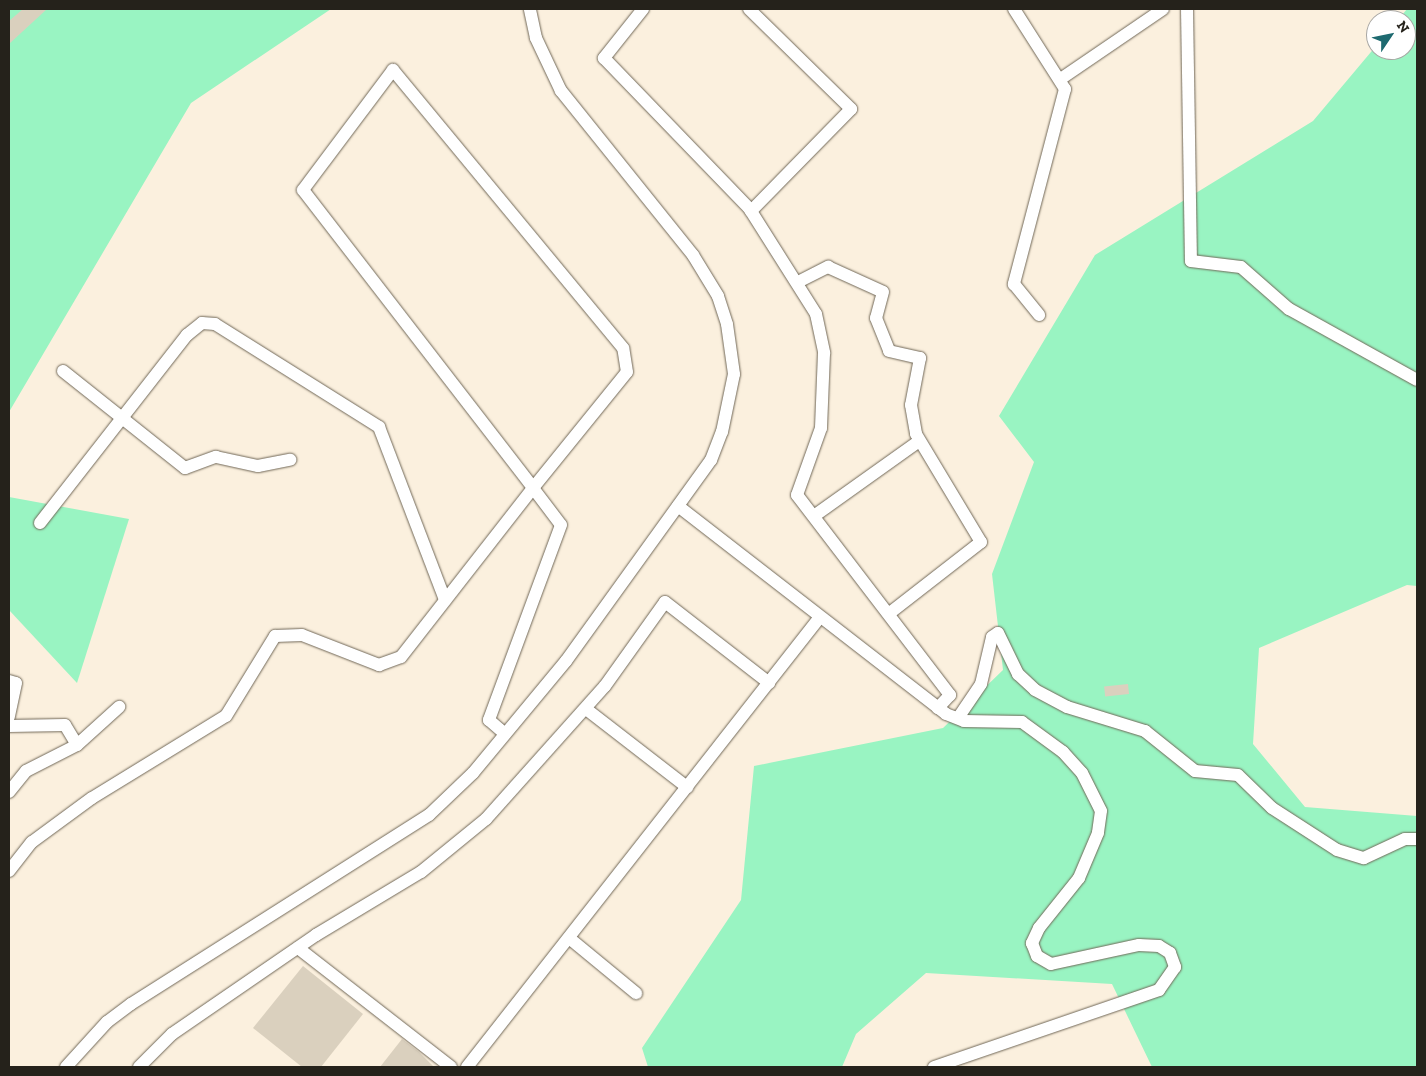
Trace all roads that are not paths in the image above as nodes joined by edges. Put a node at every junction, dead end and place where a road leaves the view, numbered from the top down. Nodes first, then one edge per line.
1 (530, 9) edge
2 (643, 9) edge
3 (749, 9) edge
4 (1014, 9) edge
5 (1163, 9) edge
6 (1187, 9) edge
7 (1062, 78) junction
8 (751, 211) junction
9 (798, 282) junction
10 (1039, 315) dead end
11 (63, 372) dead end
12 (1417, 380) edge
13 (122, 418) junction
14 (919, 441) junction
15 (290, 460) dead end
16 (533, 488) junction
17 (678, 506) junction
18 (814, 516) junction
19 (40, 523) dead end
20 (445, 600) junction
21 (891, 612) junction
22 (820, 617) junction
23 (9, 682) edge
24 (769, 683) junction
25 (119, 707) dead end
26 (938, 708) junction
27 (586, 709) junction
28 (9, 717) edge
29 (958, 718) junction
30 (9, 726) edge
31 (505, 734) junction
32 (77, 745) junction
33 (687, 787) junction
34 (9, 792) edge
35 (1417, 839) edge
36 (9, 871) edge
37 (569, 938) junction
38 (298, 948) junction
39 (636, 993) dead end
40 (66, 1067) edge
41 (139, 1067) edge
42 (451, 1067) edge
43 (467, 1067) edge
44 (934, 1067) edge

1 - 17 street
2 - 8 street
3 - 8 street
4 - 7 street
5 - 7 street
6 - 12 street
7 - 10 street
8 - 9 street
9 - 14 street
9 - 18 street
11 - 13 street
13 - 15 street
13 - 19 street
13 - 20 street
14 - 18 street
14 - 21 street
16 - 16 street
16 - 20 street
16 - 31 street
17 - 22 street
17 - 31 street
18 - 21 street
20 - 36 street
21 - 26 street
22 - 24 street
22 - 26 street
23 - 28 street
24 - 27 street
24 - 33 street
25 - 32 street
26 - 29 street
27 - 33 street
27 - 38 street
29 - 35 street
29 - 44 street
30 - 32 street
31 - 40 street
32 - 34 street
33 - 37 street
37 - 39 street
37 - 43 street
38 - 41 street
38 - 42 street

